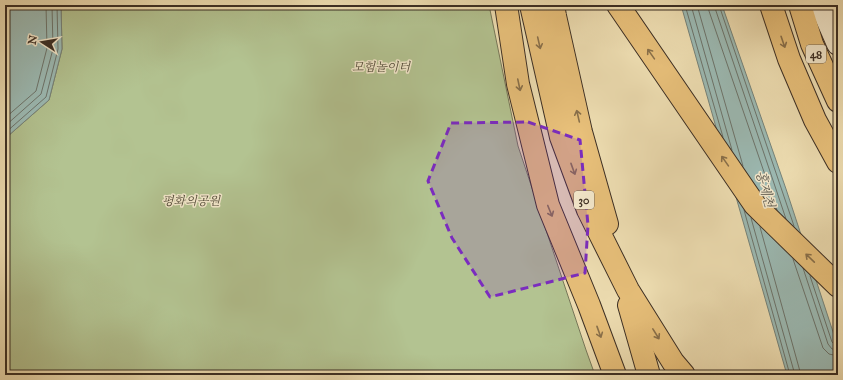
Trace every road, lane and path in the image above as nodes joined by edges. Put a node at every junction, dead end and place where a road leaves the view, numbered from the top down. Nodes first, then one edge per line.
1 (506, 5) edge
2 (532, 5) edge
3 (553, 5) edge
4 (618, 5) edge
5 (771, 5) edge
6 (800, 5) edge
7 (821, 5) edge
8 (838, 44) edge
9 (838, 101) edge
10 (838, 162) edge
11 (838, 286) edge
12 (614, 375) edge
13 (649, 375) edge
14 (684, 375) edge

1 -> 12 main road
2 -> 14 main road, 30
13 -> 3 main road
11 -> 4 main road
5 -> 10 main road
6 - 9 main road, 48
7 - 8 main road

